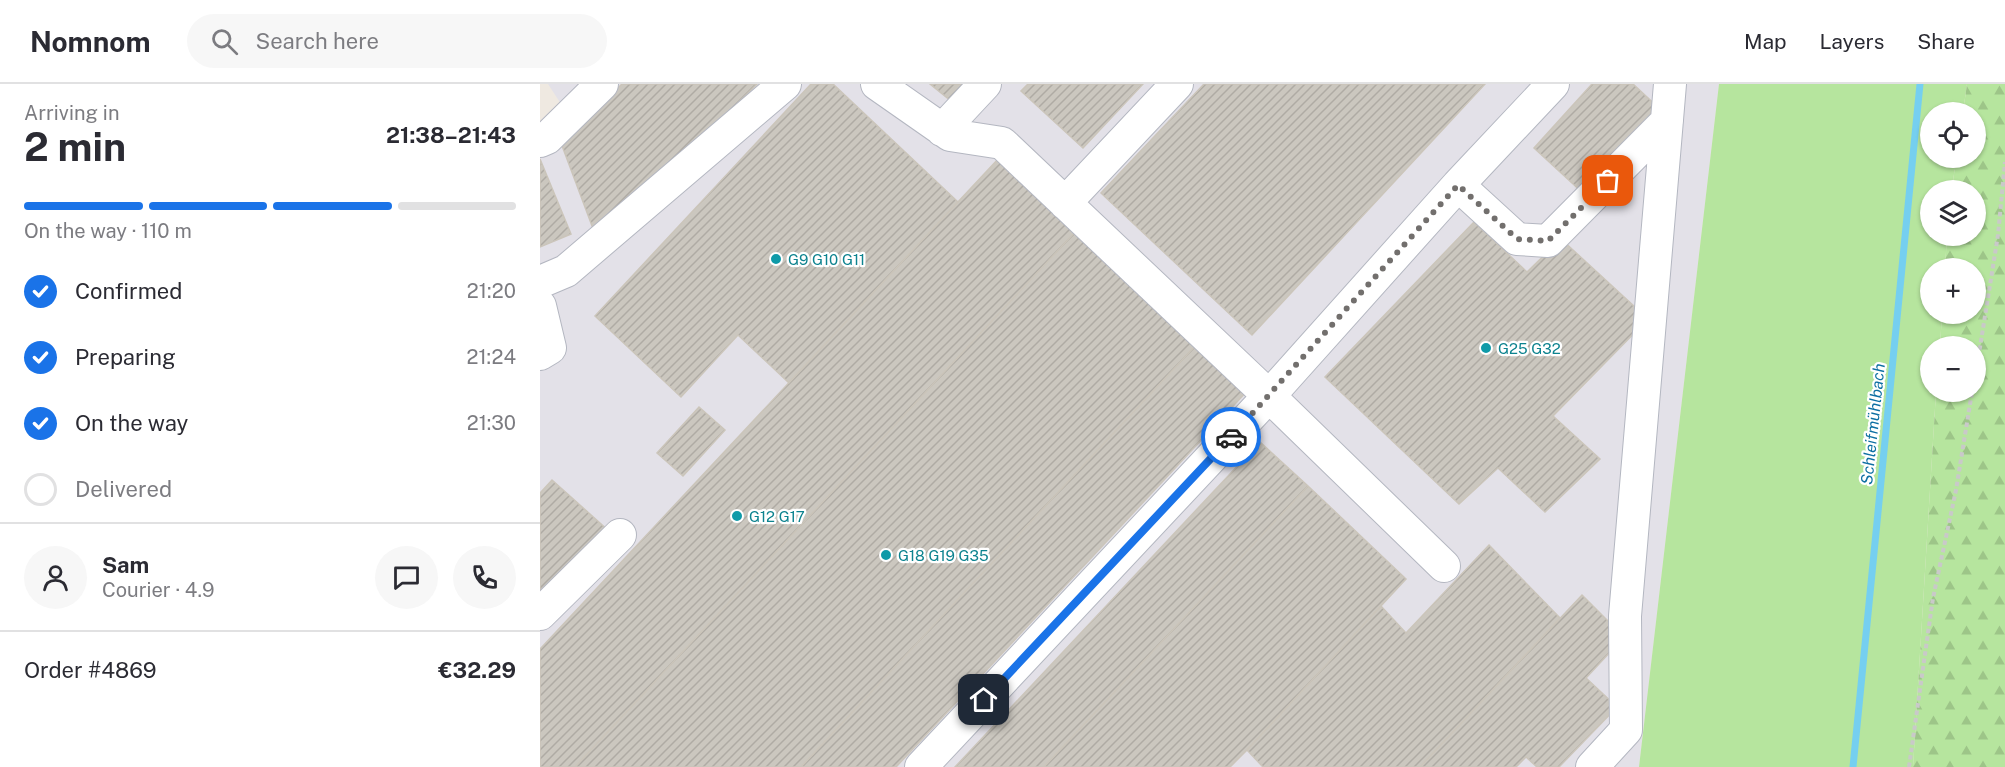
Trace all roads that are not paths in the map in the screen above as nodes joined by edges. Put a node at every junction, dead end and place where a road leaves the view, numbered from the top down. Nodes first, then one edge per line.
1 (602, 84) edge
2 (785, 84) edge
3 (877, 84) edge
4 (985, 84) edge
5 (1178, 84) edge
6 (1553, 84) edge
7 (1670, 84) edge
8 (1667, 121) junction
9 (942, 130) junction
10 (540, 141) edge
11 (1458, 185) junction
12 (1065, 203) junction
13 (540, 282) edge
14 (540, 306) edge
15 (540, 354) edge
16 (1269, 396) junction
17 (620, 535) dead end
18 (1444, 566) dead end
19 (540, 614) edge
20 (921, 767) edge
21 (1593, 767) edge

1 - 10 lane
2 - 13 lane
3 - 9 lane
4 - 9 lane
5 - 12 lane
6 - 11 lane
7 - 8 lane
8 - 11 lane
8 - 21 lane
9 - 12 lane
11 - 16 lane
12 - 16 lane
14 - 15 lane
16 - 18 lane
16 - 20 lane
17 - 19 lane

